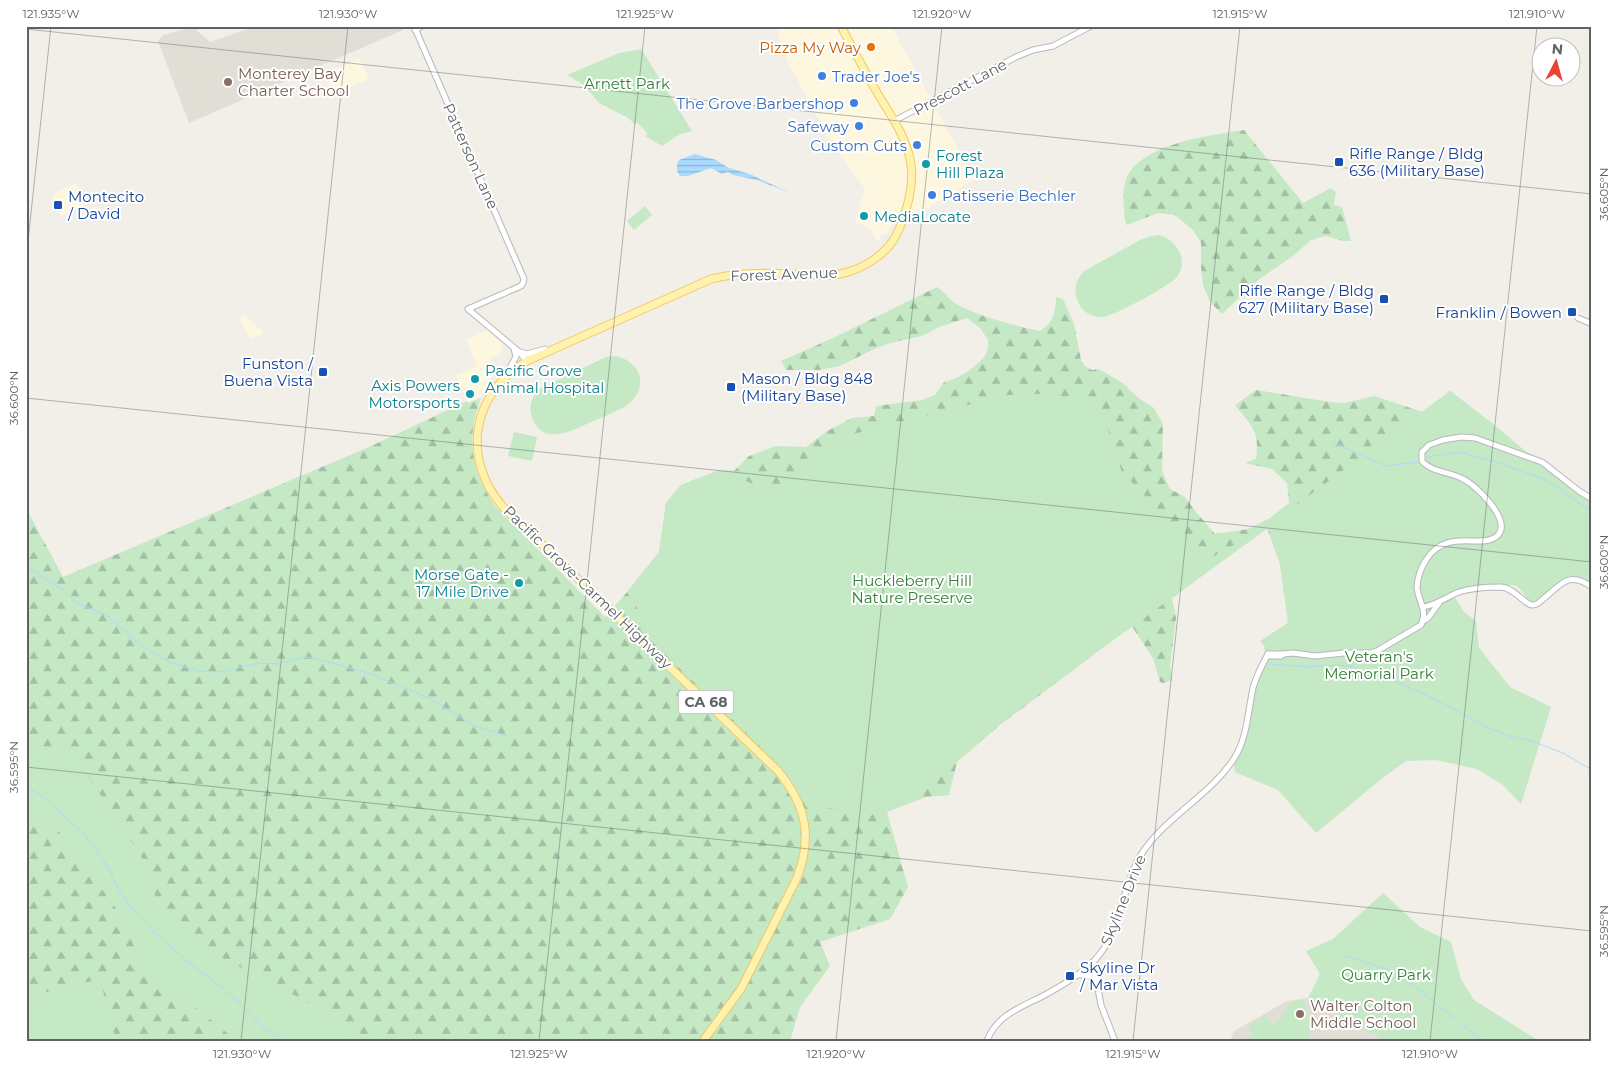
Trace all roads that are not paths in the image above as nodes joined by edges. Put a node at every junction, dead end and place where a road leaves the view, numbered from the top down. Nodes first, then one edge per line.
1 (410, 26) edge
2 (422, 26) edge
3 (841, 26) edge
4 (1091, 26) edge
5 (415, 28) edge
6 (894, 121) junction
7 (1578, 318) dead end
8 (1592, 324) edge
9 (562, 345) junction
10 (512, 347) junction
11 (518, 351) junction
12 (527, 361) junction
13 (505, 376) junction
14 (490, 394) joint
15 (1592, 499) edge
16 (1592, 587) edge
17 (1420, 598) junction
18 (1437, 604) junction
19 (1423, 607) junction
20 (1423, 621) junction
21 (1100, 954) junction
22 (1094, 962) junction
23 (1078, 975) junction
24 (1097, 982) junction
25 (703, 1041) edge
26 (987, 1041) edge
27 (1115, 1041) edge

1 - 5 street
2 - 5 street
3 - 6 main road, Forest Avenue / CA 68
4 - 6 street, Prescott Lane
5 - 10 street, Patterson Lane
6 - 9 main road, Forest Avenue / CA 68
7 - 8 street
9 - 11 street
9 - 12 main road, Forest Avenue / CA 68
10 - 11 street
10 - 13 street
11 - 12 street
12 - 13 main road, Forest Avenue / CA 68
13 - 14 main road, Forest Avenue / CA 68
14 - 25 main road, Pacific Grove-Carmel Highway / CA 68
15 - 17 street
16 - 18 street
17 - 18 street
17 - 19 street
18 - 19 street
18 - 20 street, Skyline Drive
19 - 20 street
20 - 21 street, Skyline Drive
21 - 22 street, Skyline Drive
21 - 24 street
22 - 23 street, Skyline Drive
22 - 24 street
23 - 24 street
23 - 26 street, Skyline Drive
24 - 27 street

